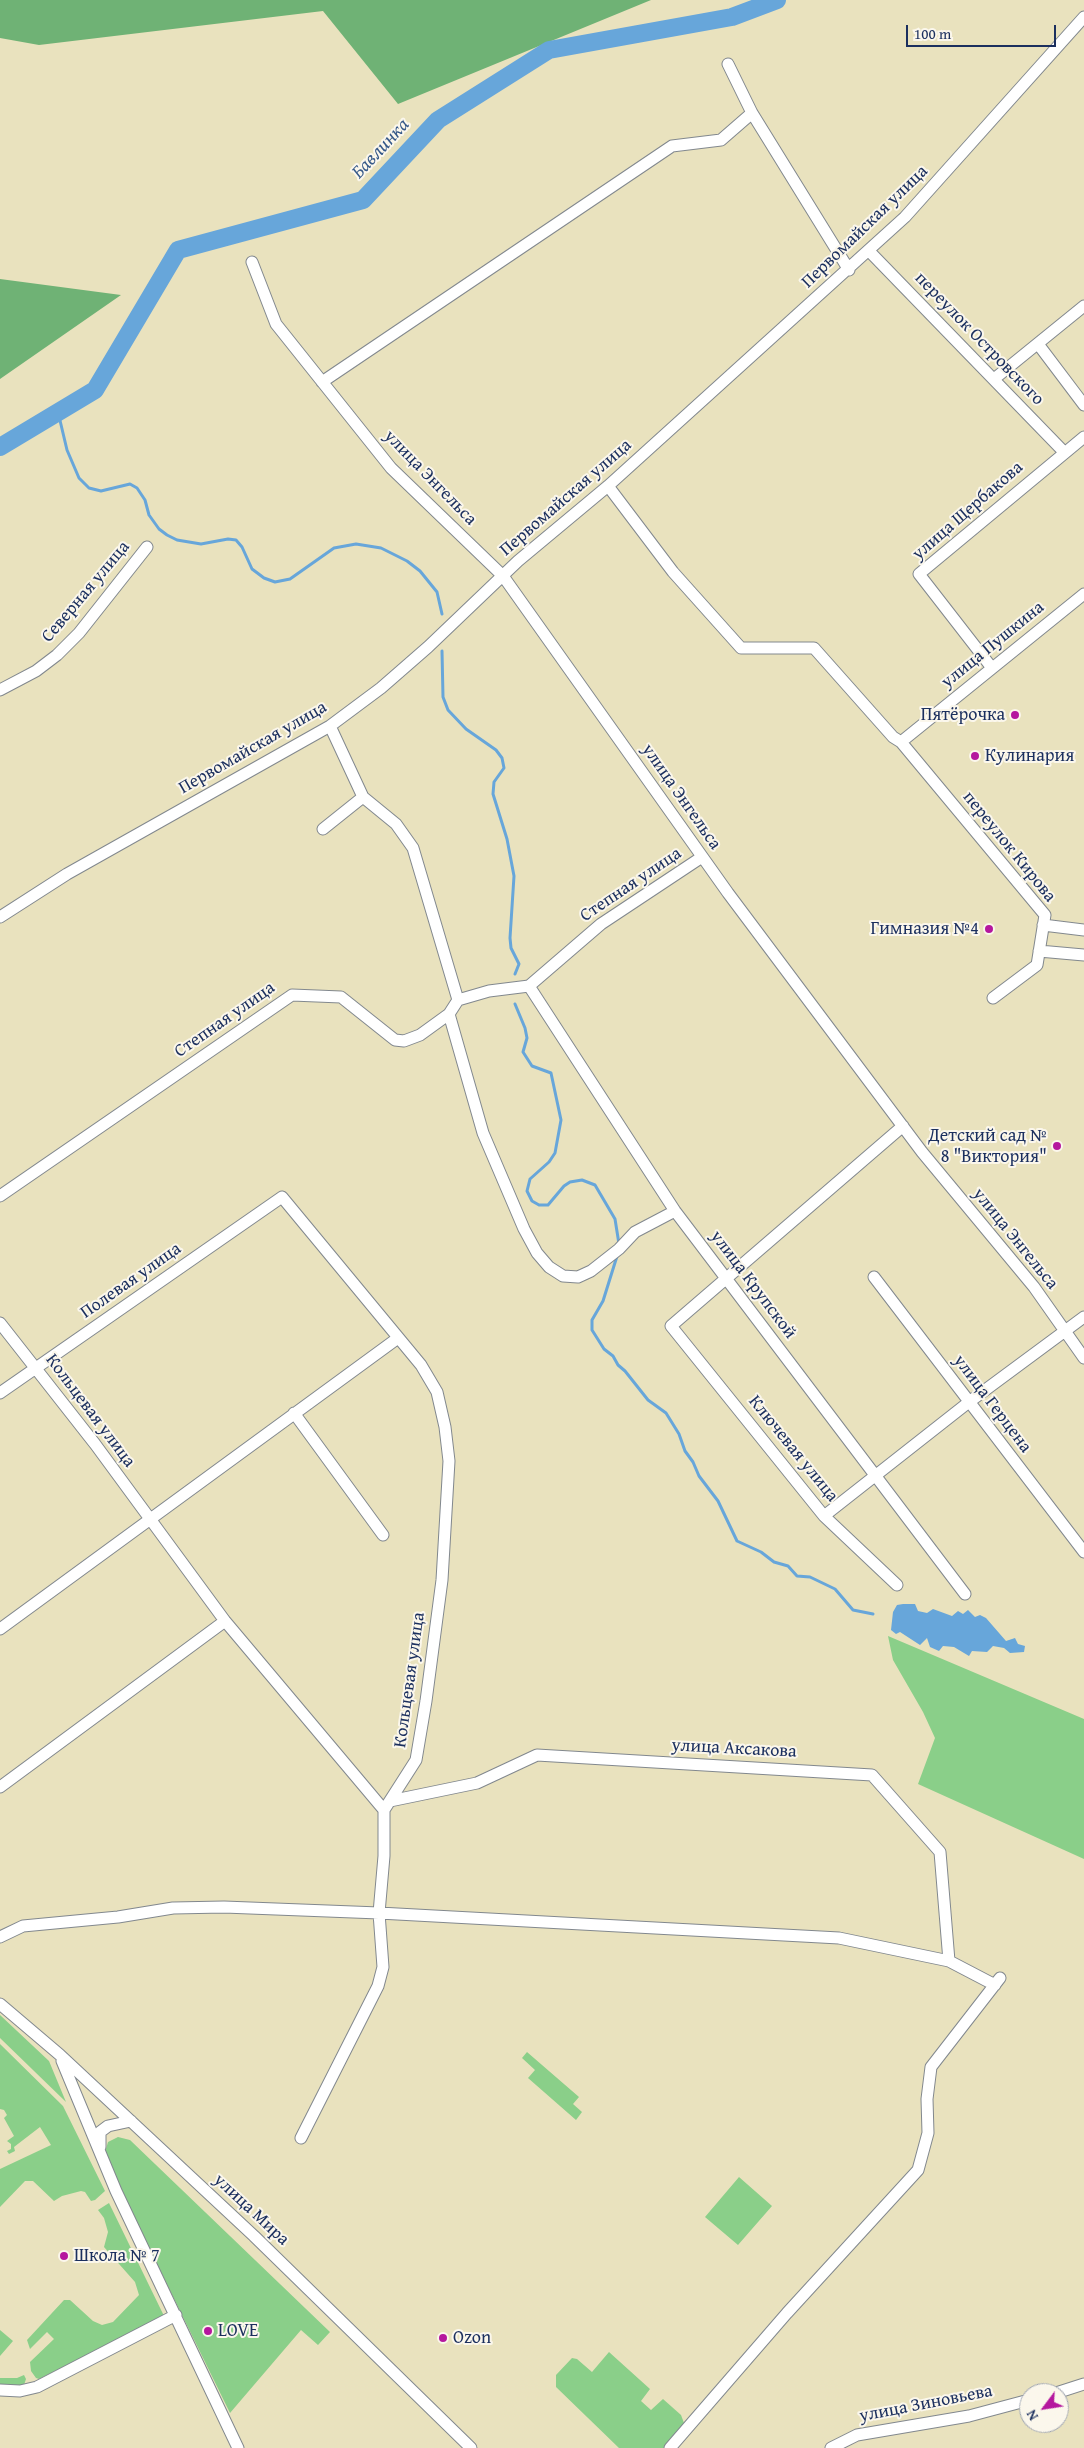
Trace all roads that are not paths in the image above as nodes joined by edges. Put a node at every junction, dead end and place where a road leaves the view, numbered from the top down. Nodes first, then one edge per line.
1 (1084, 17) edge
2 (728, 64) dead end
3 (752, 113) junction
4 (869, 251) junction
5 (252, 262) dead end
6 (849, 270) junction
7 (1084, 306) edge
8 (1038, 344) junction
9 (994, 379) junction
10 (322, 382) junction
11 (1084, 405) edge
12 (1084, 438) edge
13 (1064, 452) junction
14 (608, 486) junction
15 (147, 547) dead end
16 (503, 576) junction
17 (1084, 594) edge
18 (992, 668) junction
19 (0, 690) edge
20 (330, 726) junction
21 (901, 742) junction
22 (363, 797) junction
23 (323, 829) dead end
24 (702, 857) junction
25 (0, 917) edge
26 (1043, 925) junction
27 (1084, 930) edge
28 (1039, 951) junction
29 (1084, 955) edge
30 (529, 986) junction
31 (993, 998) dead end
32 (458, 1000) junction
33 (449, 1014) junction
34 (904, 1126) junction
35 (0, 1196) edge
36 (282, 1197) joint
37 (675, 1210) junction
38 (874, 1277) dead end
39 (726, 1278) junction
40 (1084, 1317) edge
41 (0, 1323) edge
42 (1065, 1332) junction
43 (398, 1338) junction
44 (1084, 1358) edge
45 (36, 1368) junction
46 (0, 1393) edge
47 (968, 1402) junction
48 (294, 1413) junction
49 (874, 1477) junction
50 (824, 1516) junction
51 (149, 1521) junction
52 (382, 1535) dead end
53 (1084, 1552) edge
54 (897, 1585) dead end
55 (965, 1594) dead end
56 (225, 1621) junction
57 (0, 1629) edge
58 (0, 1787) edge
59 (387, 1806) junction
60 (379, 1913) junction
61 (0, 1937) edge
62 (949, 1961) junction
63 (0, 2004) edge
64 (60, 2056) junction
65 (131, 2122) junction
66 (301, 2138) dead end
67 (99, 2151) junction
68 (176, 2315) junction
69 (1084, 2384) edge
70 (1069, 2389) edge
71 (0, 2390) edge
72 (1019, 2403) edge
73 (238, 2448) edge
74 (471, 2448) edge
75 (670, 2448) edge
76 (831, 2448) edge

1 - 4 street, Первомайская улица
2 - 3 street
3 - 6 street
3 - 10 street
4 - 6 street, Первомайская улица
4 - 9 street, переулок Островского
5 - 10 street, улица Энгельса
6 - 14 street, Первомайская улица
7 - 8 street
8 - 9 street
8 - 11 street
9 - 13 street, переулок Островского
10 - 16 street, улица Энгельса
12 - 13 street, улица Щербакова
13 - 18 street, улица Щербакова
14 - 16 street, Первомайская улица
14 - 21 street
15 - 19 street, Северная улица
16 - 20 street, Первомайская улица
16 - 24 street, улица Энгельса
17 - 18 street, улица Пушкина
18 - 21 street, улица Пушкина
20 - 22 street
20 - 25 street, Первомайская улица
21 - 26 street, переулок Кирова
22 - 23 street
22 - 32 street
24 - 30 street, Степная улица
24 - 34 street, улица Энгельса
26 - 27 street
26 - 28 street, переулок Кирова
28 - 29 street
28 - 31 street, переулок Кирова
30 - 32 street
30 - 37 street, улица Крупской
32 - 33 street, Степная улица
33 - 35 street, Степная улица
33 - 37 street
34 - 39 street
34 - 42 street, улица Энгельса
36 - 43 street, Кольцевая улица
36 - 45 street, Полевая улица
37 - 39 street, улица Крупской
38 - 47 street, улица Герцена
39 - 49 street, улица Крупской
39 - 50 street, Ключевая улица
40 - 42 street
41 - 45 street, Кольцевая улица
42 - 44 street, улица Энгельса
42 - 47 street
43 - 48 street
43 - 59 street, Кольцевая улица
45 - 46 street, Полевая улица
45 - 51 street, Кольцевая улица
47 - 49 street
47 - 53 street, улица Герцена
48 - 51 street
48 - 52 street
49 - 50 street
49 - 55 street, улица Крупской
50 - 54 street, Ключевая улица
51 - 56 street, Кольцевая улица
51 - 57 street
56 - 58 street
56 - 59 street, Кольцевая улица
59 - 60 street
59 - 62 street, улица Аксакова
60 - 61 street
60 - 62 street
60 - 66 street
62 - 75 street
63 - 64 street, улица Мира
64 - 65 street, улица Мира
64 - 67 street
65 - 67 street
65 - 74 street, улица Мира
67 - 68 street
68 - 71 street
68 - 73 street
69 - 70 street
72 - 76 street, улица Зиновьева

